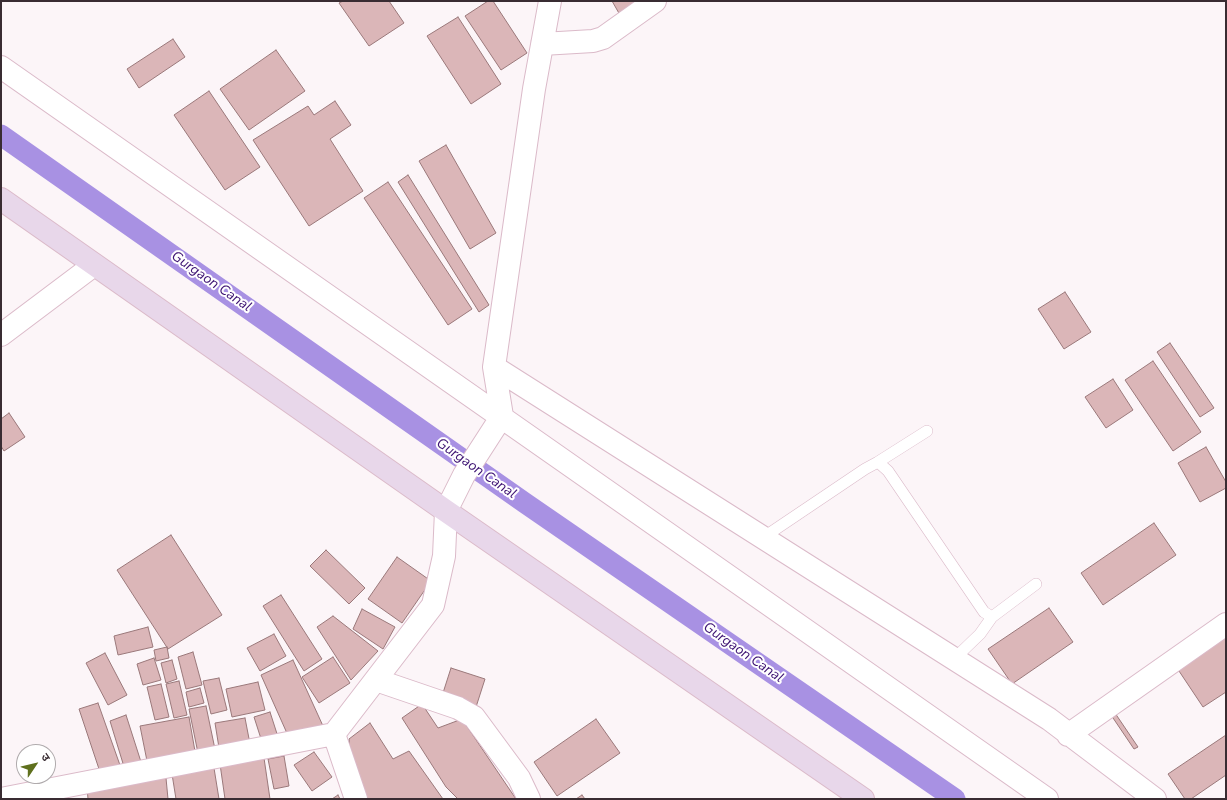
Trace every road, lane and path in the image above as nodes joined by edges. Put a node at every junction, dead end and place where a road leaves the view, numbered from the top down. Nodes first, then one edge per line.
1 (550, 1) edge
2 (655, 1) edge
3 (542, 44) junction
4 (1, 67) edge
5 (1, 199) edge
6 (94, 265) junction
7 (1, 335) edge
8 (494, 367) junction
9 (502, 416) junction
10 (927, 431) dead end
11 (878, 462) junction
12 (446, 511) junction
13 (764, 538) junction
14 (1036, 584) dead end
15 (992, 617) junction
16 (1226, 624) edge
17 (954, 658) junction
18 (376, 680) junction
19 (334, 734) junction
20 (1068, 735) junction
21 (1, 799) edge
22 (356, 799) edge
23 (529, 799) edge
24 (863, 799) edge
25 (1047, 799) edge
26 (1155, 799) edge

1 - 3 street
2 - 3 street
3 - 8 street
4 - 9 street
5 - 6 street
6 - 7 street
6 - 12 street
8 - 9 street
8 - 13 street
9 - 12 street
9 - 25 street
10 - 11 lane
11 - 13 lane
11 - 15 lane
12 - 18 street
12 - 24 street
13 - 17 street
14 - 15 lane
15 - 17 lane
16 - 20 street
17 - 20 street
18 - 19 street
18 - 23 street
19 - 21 street
19 - 22 street
20 - 26 street

